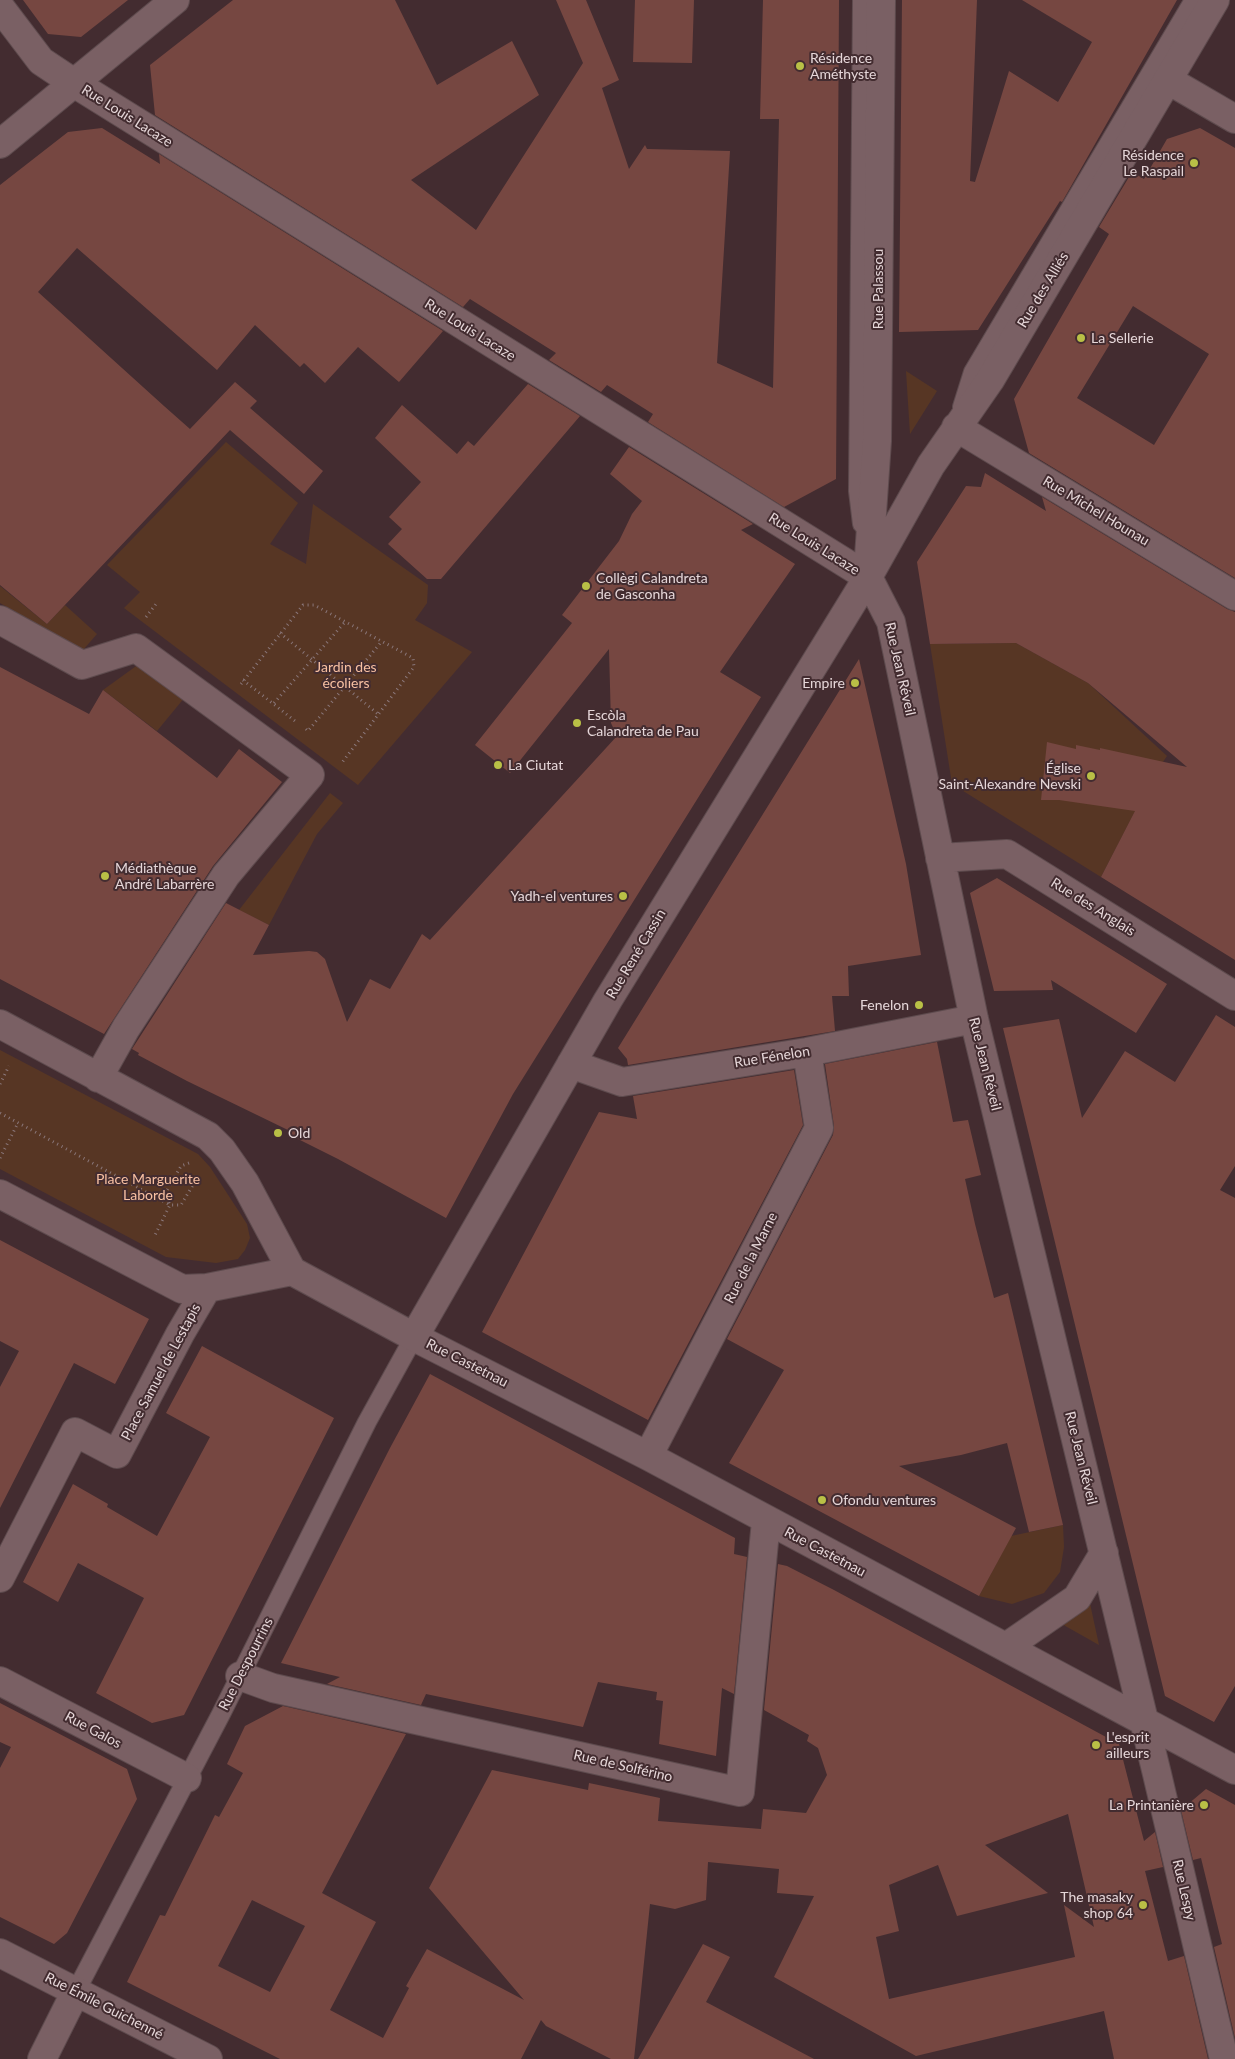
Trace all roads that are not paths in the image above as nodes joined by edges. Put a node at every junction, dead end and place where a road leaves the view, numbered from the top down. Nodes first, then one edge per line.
1 (175, 0) edge
2 (862, 0) edge
3 (881, 0) edge
4 (1194, 0) edge
5 (1215, 0) edge
6 (0, 7) edge
7 (1168, 80) junction
8 (74, 83) junction
9 (1235, 118) edge
10 (0, 144) edge
11 (956, 427) junction
12 (868, 577) junction
13 (1235, 596) edge
14 (0, 620) edge
15 (940, 858) junction
16 (1235, 996) edge
17 (974, 1019) junction
18 (0, 1024) edge
19 (807, 1052) junction
20 (571, 1064) junction
21 (98, 1078) junction
22 (0, 1194) edge
23 (292, 1271) junction
24 (207, 1288) junction
25 (414, 1337) junction
26 (648, 1456) junction
27 (766, 1521) junction
28 (1104, 1553) junction
29 (0, 1578) edge
30 (1006, 1647) junction
31 (240, 1676) junction
32 (0, 1681) edge
33 (1144, 1721) junction
34 (1232, 1762) edge
35 (187, 1778) junction
36 (0, 1954) edge
37 (76, 1991) junction
38 (42, 2059) edge
39 (208, 2059) edge
40 (1224, 2059) edge

1 - 8 street
2 - 12 lane
3 - 12 street, Rue Palassou
4 - 11 lane
5 - 7 street, Rue des Alliés
6 - 8 street, Rue Louis Lacaze
7 - 9 street
7 - 11 street, Rue des Alliés
8 - 10 street
8 - 12 street, Rue Louis Lacaze
11 - 12 street, Rue des Alliés
11 - 13 street, Rue Michel Hounau
12 - 15 street, Rue Jean Réveil
12 - 20 street, Rue René Cassin
14 - 21 street
15 - 16 street, Rue des Anglais
15 - 17 street, Rue Jean Réveil
17 - 19 street, Rue Fénelon
17 - 28 street, Rue Jean Réveil
18 - 21 street
19 - 20 street, Rue Fénelon
19 - 26 street, Rue de la Marne
20 - 25 street, Rue René Cassin
21 - 23 street
22 - 24 street
23 - 24 street
23 - 25 street
24 - 29 street, Place Samuel de Lestapis
25 - 26 street, Rue Castetnau
25 - 31 lane, Rue Despourrins
26 - 27 street, Rue Castetnau
27 - 30 street, Rue Castetnau
27 - 31 street, Rue de Solférino
28 - 30 street
28 - 33 street, Rue Jean Réveil
30 - 33 street, Rue Castetnau
31 - 35 lane, Rue Despourrins
32 - 35 street, Rue Galos
33 - 34 street, Rue Castetnau
33 - 40 street, Rue Lespy
35 - 37 lane, Rue Despourrins
36 - 37 street, Rue Émile Guichenné
37 - 38 street
37 - 39 street, Rue Émile Guichenné

